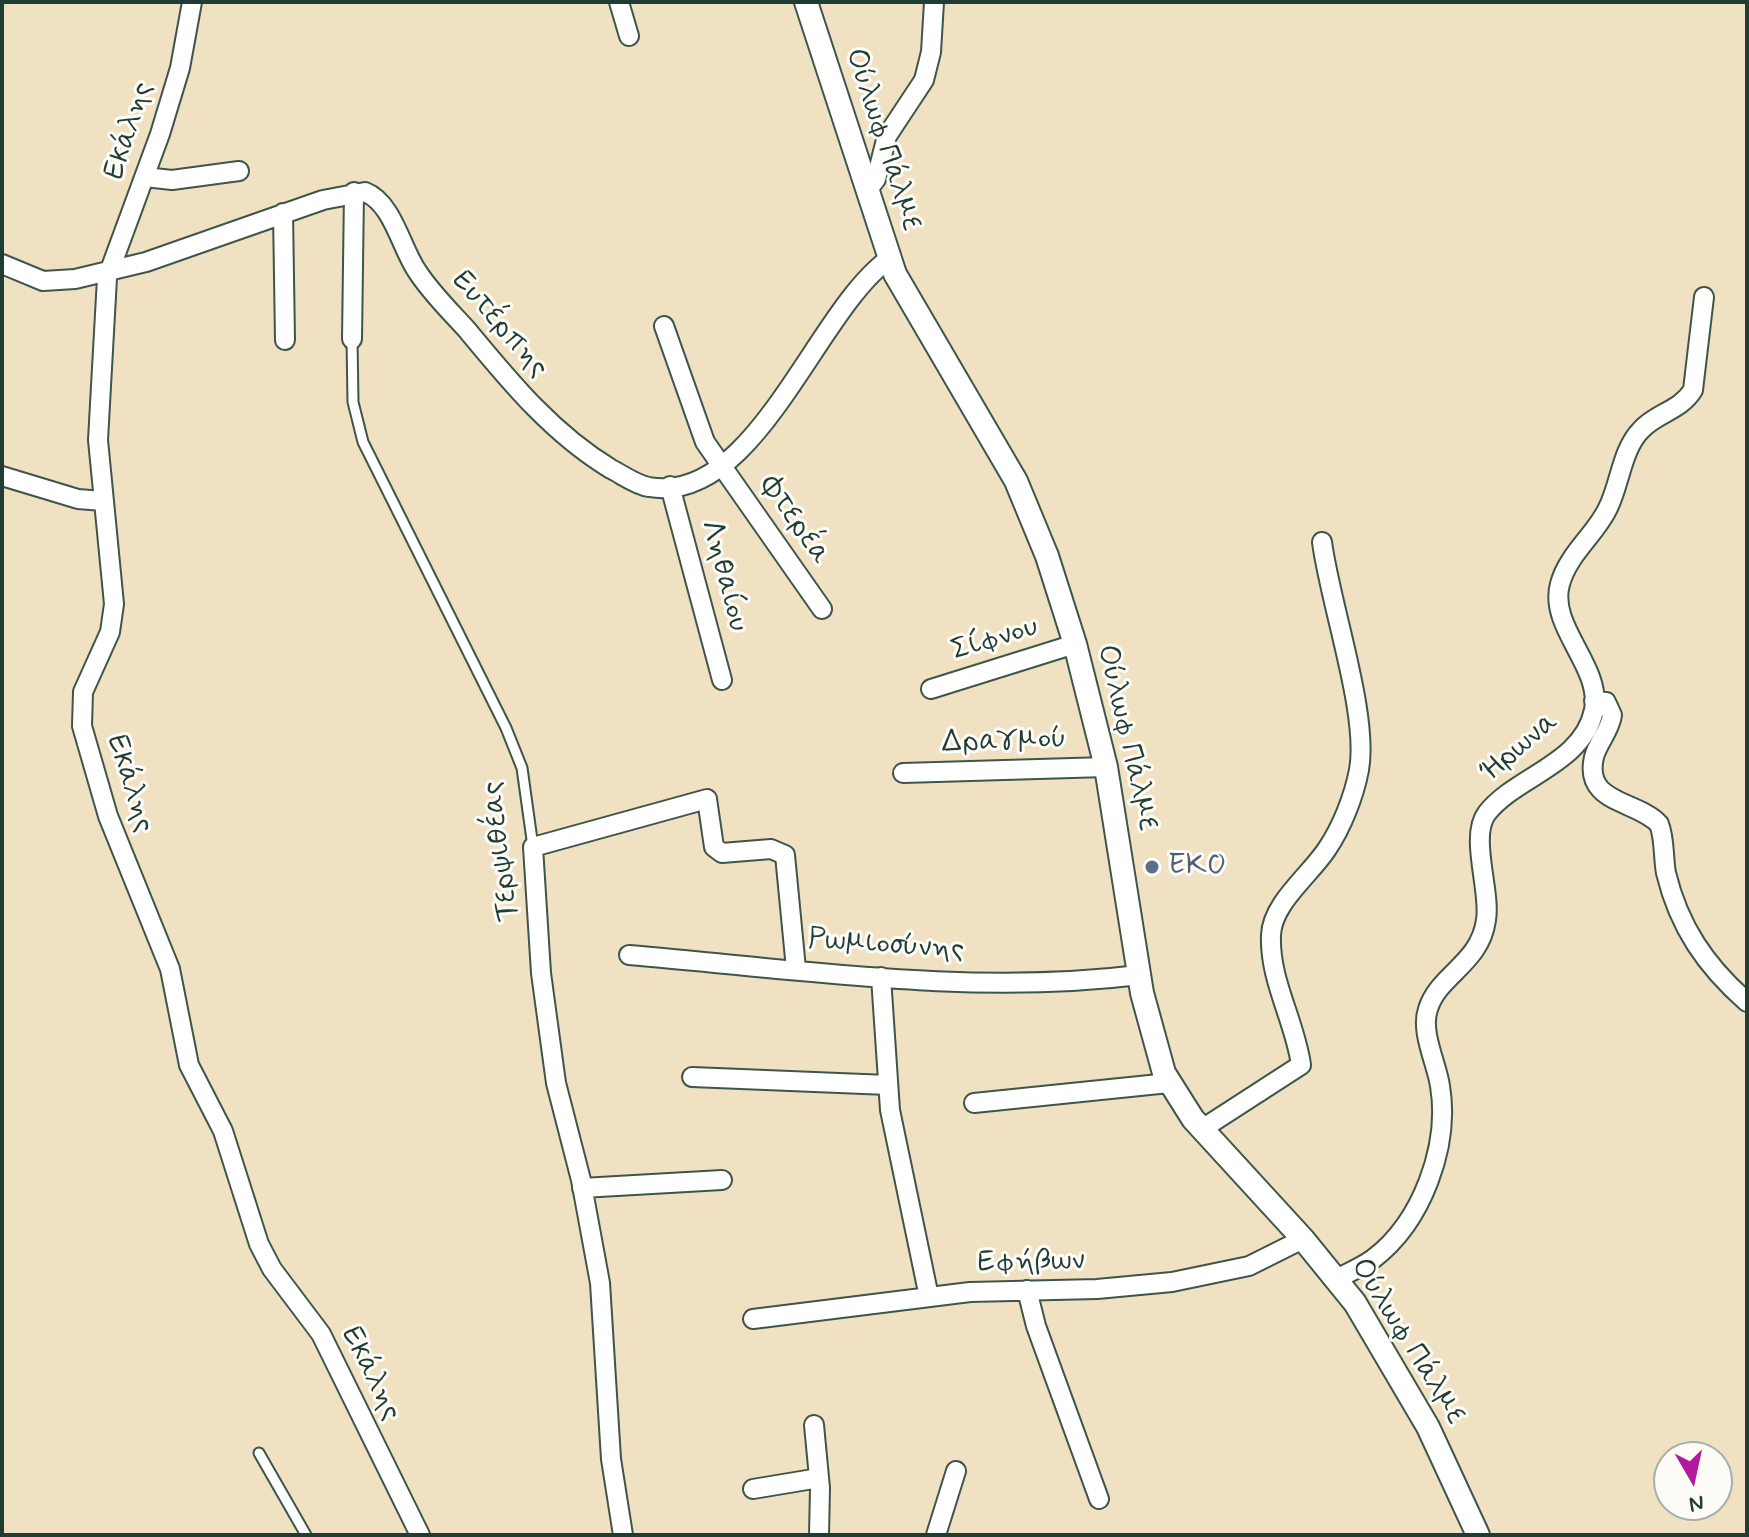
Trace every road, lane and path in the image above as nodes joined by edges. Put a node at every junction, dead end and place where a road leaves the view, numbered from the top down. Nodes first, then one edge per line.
1 (192, 2) edge
2 (619, 2) edge
3 (806, 2) edge
4 (934, 2) edge
5 (629, 36) dead end
6 (239, 171) dead end
7 (145, 177) junction
8 (867, 191) junction
9 (354, 192) junction
10 (283, 213) junction
11 (889, 259) junction
12 (2, 264) edge
13 (109, 271) junction
14 (1704, 297) dead end
15 (664, 326) dead end
16 (352, 339) joint
17 (285, 340) dead end
18 (721, 466) junction
19 (2, 476) edge
20 (670, 486) junction
21 (103, 501) junction
22 (1322, 542) dead end
23 (822, 609) dead end
24 (1075, 644) junction
25 (722, 680) dead end
26 (931, 689) dead end
27 (1594, 701) junction
28 (1106, 767) junction
29 (903, 773) dead end
30 (533, 847) junction
31 (629, 955) dead end
32 (796, 969) junction
33 (1139, 975) junction
34 (881, 977) junction
35 (1747, 1002) edge
36 (692, 1077) dead end
37 (1169, 1083) junction
38 (888, 1085) junction
39 (974, 1103) dead end
40 (1202, 1129) junction
41 (722, 1180) dead end
42 (582, 1188) junction
43 (1303, 1239) junction
44 (1336, 1279) junction
45 (1027, 1290) junction
46 (929, 1297) junction
47 (753, 1319) dead end
48 (814, 1425) dead end
49 (259, 1453) dead end
50 (956, 1471) dead end
51 (819, 1478) junction
52 (753, 1489) dead end
53 (1099, 1499) dead end
54 (306, 1535) edge
55 (420, 1535) edge
56 (623, 1535) edge
57 (819, 1535) edge
58 (936, 1535) edge
59 (1478, 1535) edge

1 - 7 street, Εκάλης
2 - 5 street
3 - 8 street, Ούλωφ Πάλμε
4 - 8 street
6 - 7 street
7 - 13 street, Εκάλης
8 - 11 street, Ούλωφ Πάλμε
9 - 10 street
9 - 16 street, Τερψιθέας
9 - 20 street, Ευτέρπης
10 - 13 street
10 - 17 street
11 - 18 street, Ευτέρπης
11 - 24 street, Ούλωφ Πάλμε
12 - 13 street
13 - 21 street, Εκάλης
14 - 27 street, Ήρωνα
15 - 18 street, Φτερέα
16 - 30 lane, Τερψιθέας
18 - 20 street, Ευτέρπης
18 - 23 street, Φτερέα
19 - 21 street
20 - 25 street, Ληθαίου
21 - 55 street, Εκάλης
22 - 40 street
24 - 26 street, Σίφνου
24 - 28 street, Ούλωφ Πάλμε
27 - 35 street
27 - 44 street, Ήρωνα
28 - 29 street, Δραγμού
28 - 33 street, Ούλωφ Πάλμε
30 - 32 street
30 - 42 street, Τερψιθέας
31 - 32 street, Ρωμιοσύνης
32 - 34 street, Ρωμιοσύνης
33 - 34 street, Ρωμιοσύνης
33 - 37 street, Ούλωφ Πάλμε
34 - 38 street
36 - 38 street
37 - 39 street
37 - 40 street, Ούλωφ Πάλμε
38 - 46 street
40 - 43 street, Ούλωφ Πάλμε
41 - 42 street
42 - 56 street, Τερψιθέας
43 - 44 street, Ούλωφ Πάλμε
43 - 45 street, Εφήβων
44 - 59 street, Ούλωφ Πάλμε
45 - 46 street, Εφήβων
45 - 53 street
46 - 47 street, Εφήβων
48 - 51 street
49 - 54 lane
50 - 58 street
51 - 52 street
51 - 57 street

